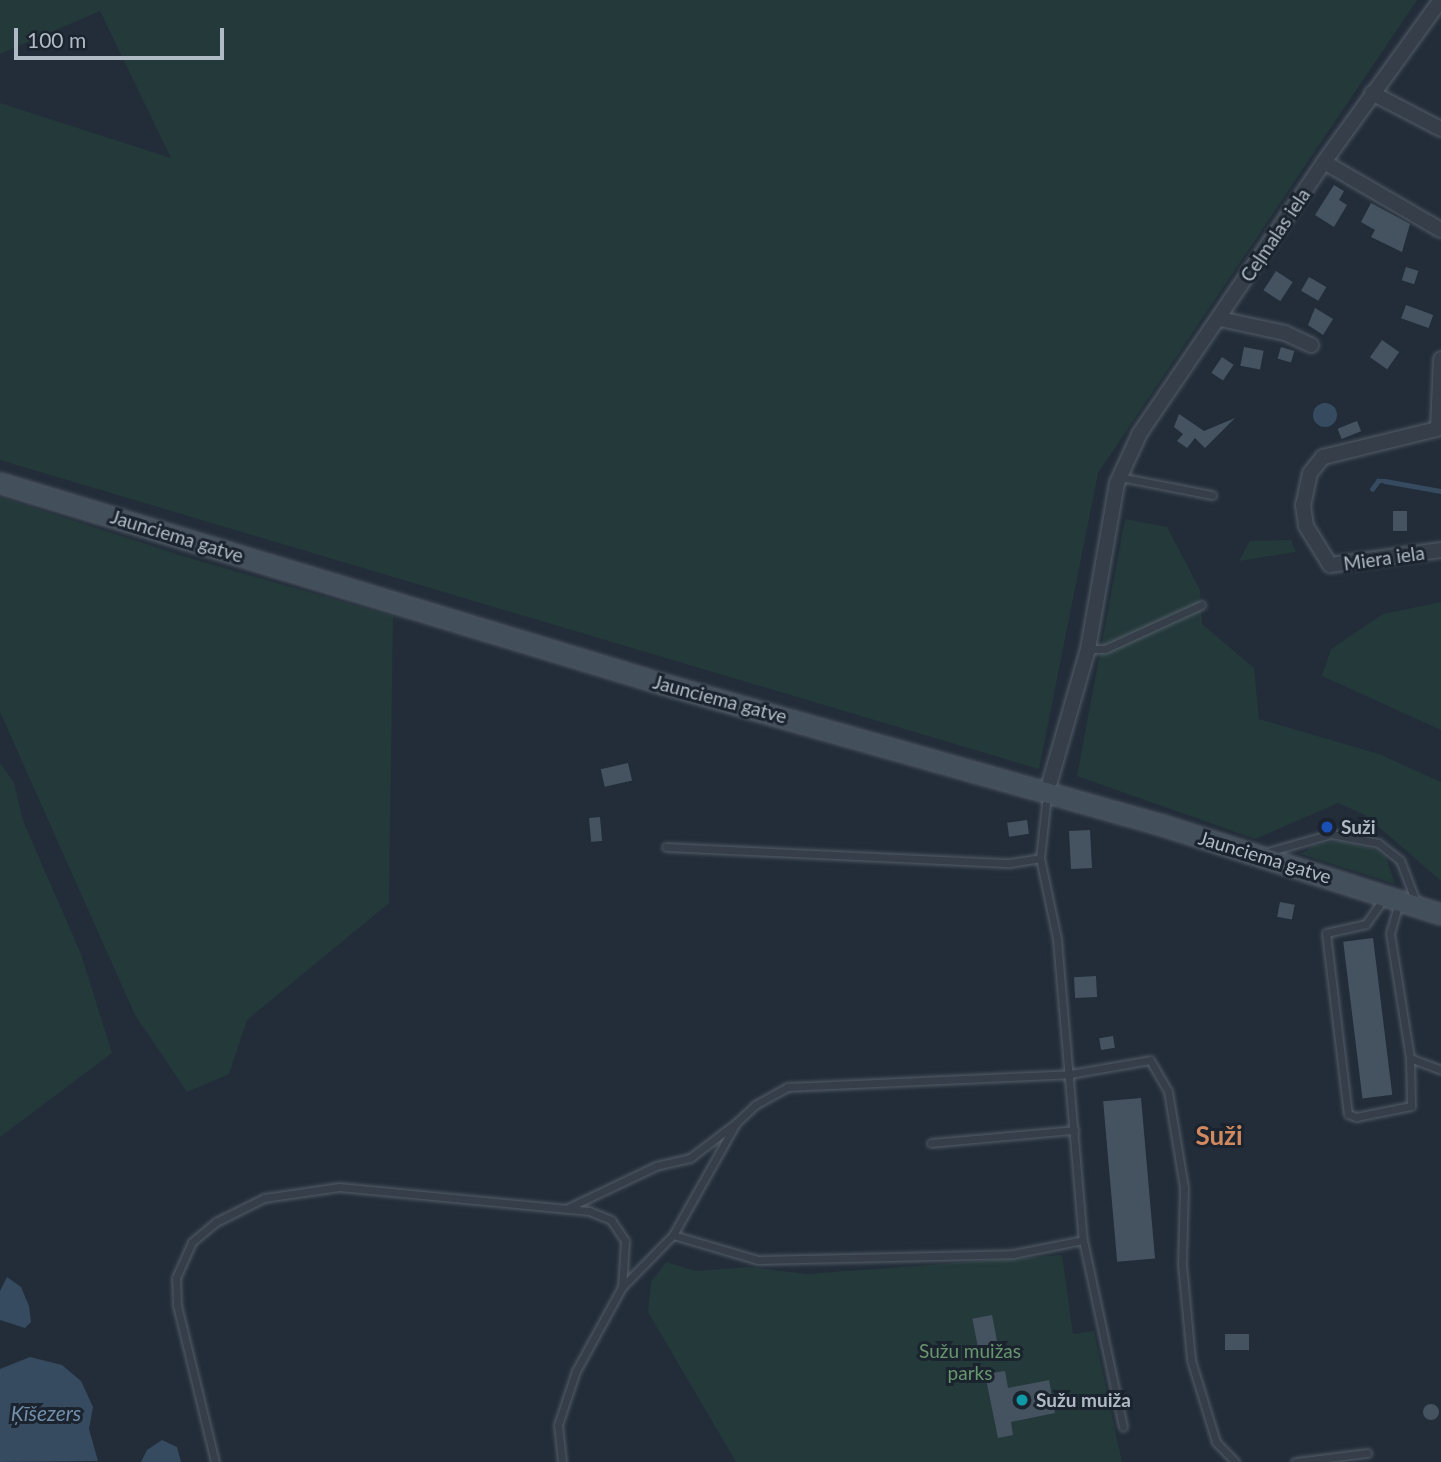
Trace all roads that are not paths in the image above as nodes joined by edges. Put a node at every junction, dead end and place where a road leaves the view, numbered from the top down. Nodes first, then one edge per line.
1 (1441, 0) edge
2 (1435, 19) edge
3 (1372, 93) junction
4 (1441, 129) edge
5 (1324, 162) junction
6 (1441, 230) edge
7 (1220, 319) junction
8 (1311, 345) dead end
9 (1441, 359) edge
10 (1439, 428) edge
11 (1120, 477) junction
12 (0, 483) edge
13 (1212, 495) dead end
14 (1441, 550) edge
15 (1201, 606) dead end
16 (1088, 649) junction
17 (1047, 792) junction
18 (666, 847) dead end
19 (1259, 855) junction
20 (1040, 858) junction
21 (1401, 900) junction
22 (1441, 914) edge
23 (1410, 1058) junction
24 (1441, 1070) edge
25 (1070, 1074) junction
26 (736, 1123) junction
27 (1074, 1130) junction
28 (931, 1143) dead end
29 (568, 1208) junction
30 (673, 1235) junction
31 (1083, 1240) junction
32 (622, 1287) junction
33 (1122, 1427) dead end
34 (1367, 1453) dead end
35 (215, 1462) edge
36 (562, 1462) edge
37 (1235, 1462) edge
38 (1295, 1462) edge

1 - 2 street, Ceļmalas iela
2 - 3 street, Ceļmalas iela
3 - 4 street
3 - 5 street, Ceļmalas iela
5 - 6 street
5 - 7 street, Ceļmalas iela
7 - 8 street
7 - 11 street, Ceļmalas iela
9 - 10 street
10 - 14 street, Miera iela
11 - 13 lane
11 - 16 street, Ceļmalas iela
12 - 17 main road, Jaunciema gatve
15 - 16 lane
16 - 17 street, Ceļmalas iela
17 - 19 main road, Jaunciema gatve
17 - 20 lane
18 - 20 lane
19 - 21 main road, Jaunciema gatve
19 - 21 lane
20 - 25 lane
21 - 22 main road, Jaunciema gatve
21 - 23 lane
21 - 23 lane
23 - 24 lane
25 - 26 lane
25 - 27 lane
25 - 37 lane
26 - 29 lane
26 - 30 lane
27 - 28 lane
27 - 31 lane
29 - 32 lane
29 - 35 lane
30 - 31 lane
30 - 32 lane
31 - 33 lane
32 - 36 lane
34 - 38 lane

